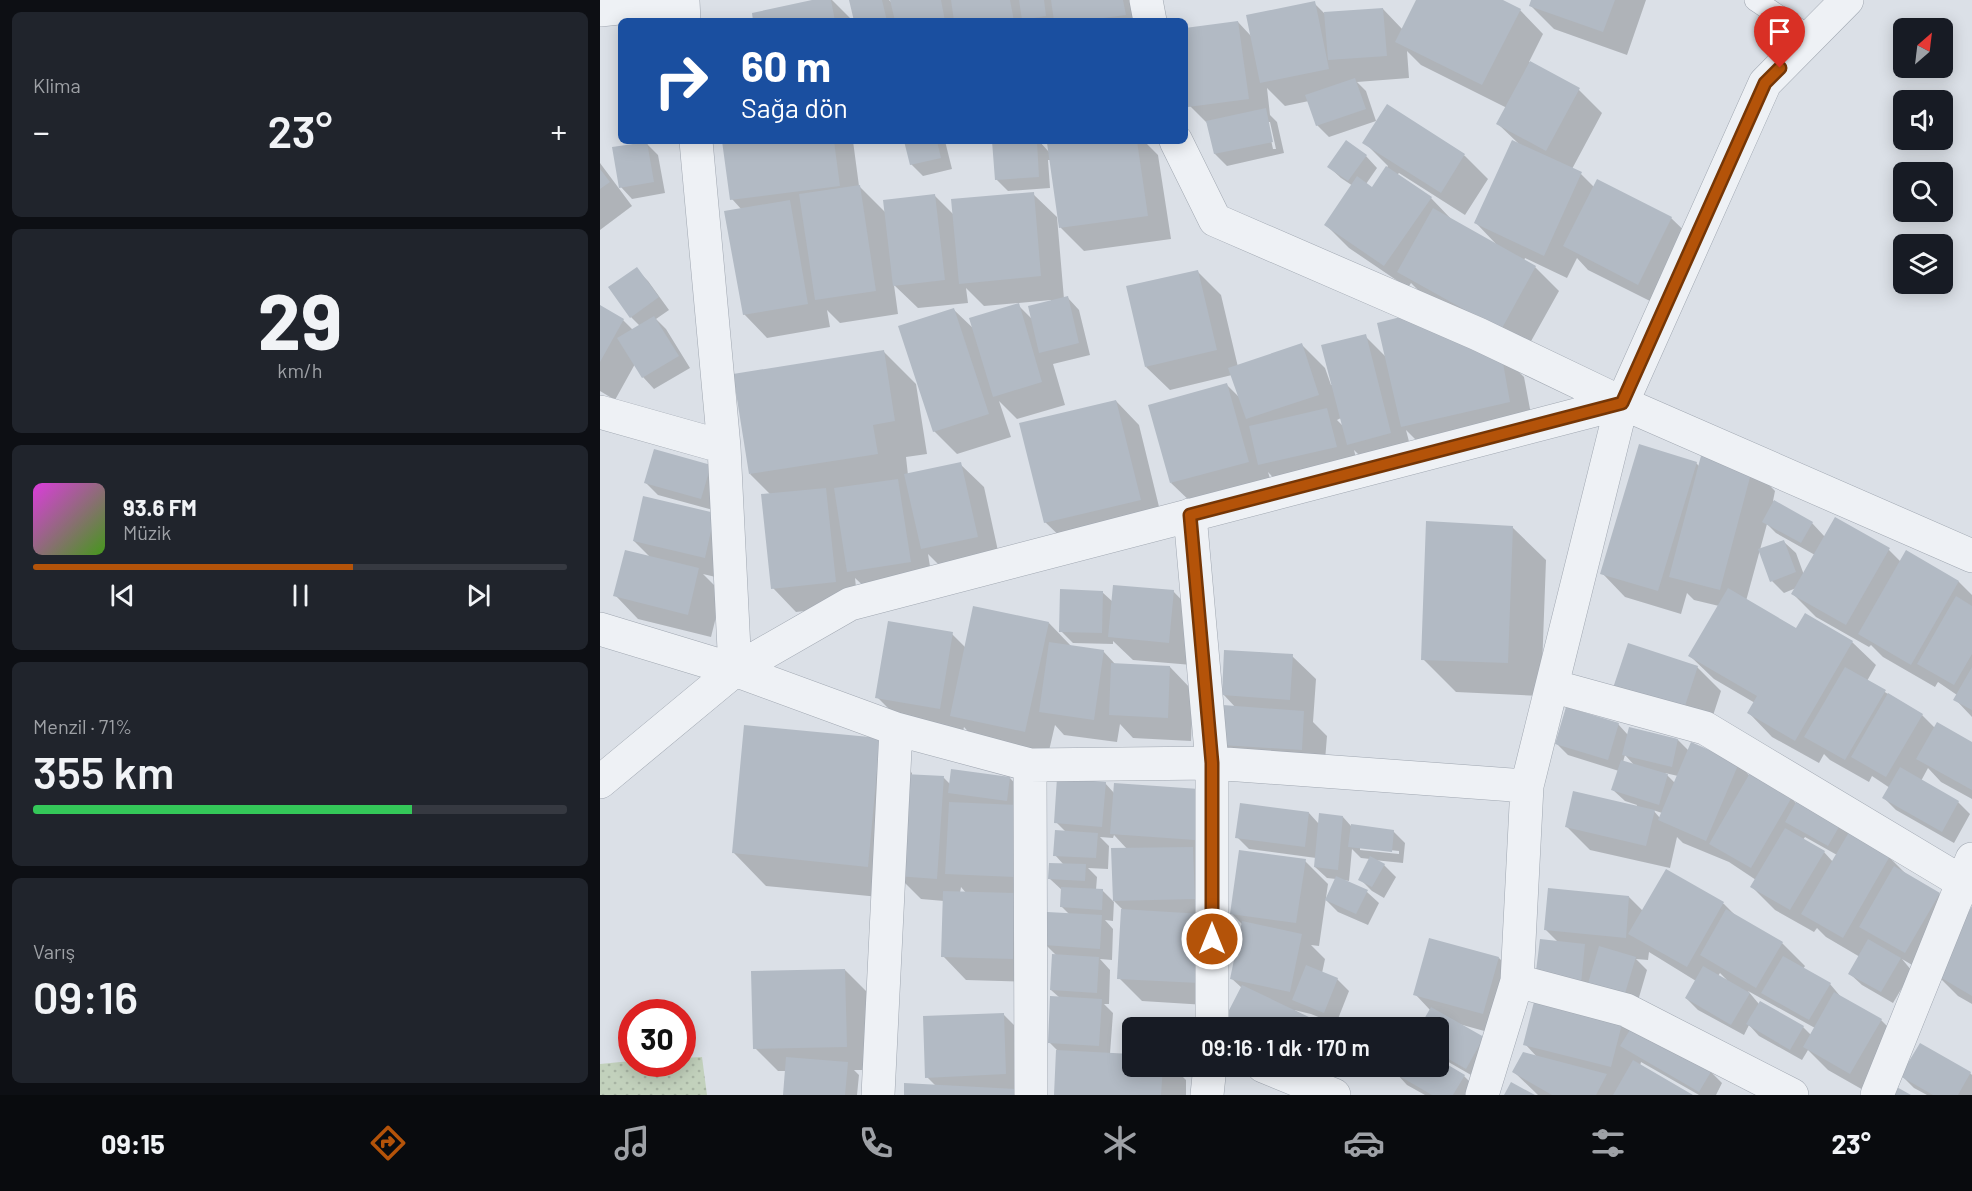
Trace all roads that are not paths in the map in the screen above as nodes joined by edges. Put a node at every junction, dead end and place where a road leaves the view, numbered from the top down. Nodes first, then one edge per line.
1 (684, 0) edge
2 (1146, 0) edge
3 (1755, 0) edge
4 (1847, 0) edge
5 (600, 10) edge
6 (684, 18) edge
7 (1149, 18) edge
8 (1810, 37) junction
9 (696, 144) edge
10 (1177, 144) edge
11 (1622, 403) junction
12 (600, 412) edge
13 (724, 447) junction
14 (1190, 515) junction
15 (1972, 556) edge
16 (600, 629) edge
17 (735, 670) junction
18 (1552, 686) junction
19 (896, 729) junction
20 (1212, 763) junction
21 (1030, 765) junction
22 (600, 782) edge
23 (1527, 786) junction
24 (1968, 876) edge
25 (1517, 981) junction
26 (1212, 1017) edge
27 (1209, 1077) edge
28 (1290, 1077) edge
29 (878, 1095) edge
30 (1031, 1095) edge
31 (1207, 1095) edge
32 (1334, 1095) edge
33 (1482, 1095) edge
34 (1792, 1095) edge
35 (1877, 1095) edge

1 - 5 street
1 - 6 street
2 - 7 street
3 - 8 lane
4 - 8 street
8 - 11 street
9 - 13 street
10 - 11 street
11 - 14 street
11 - 15 street
11 - 18 street
12 - 13 street
13 - 17 street
14 - 17 street
14 - 20 street
16 - 17 street
17 - 19 street
17 - 22 street
18 - 23 street
18 - 24 street
19 - 21 street
19 - 29 street
20 - 21 street
20 - 23 street
20 - 26 street
21 - 30 street
23 - 25 street
24 - 35 street
25 - 33 street
25 - 34 street
27 - 31 street
28 - 32 street

